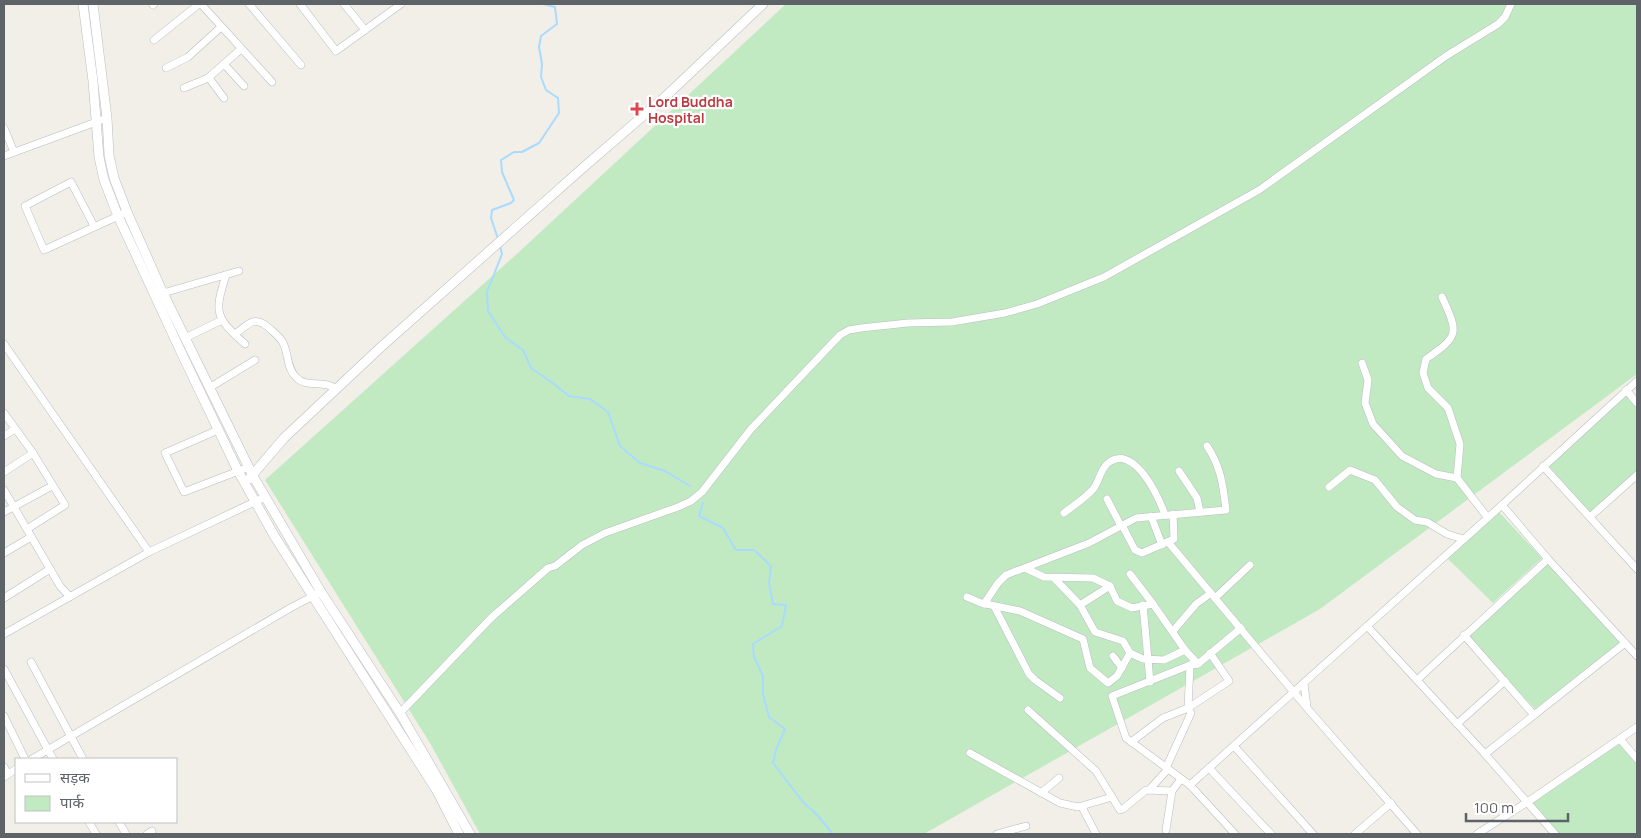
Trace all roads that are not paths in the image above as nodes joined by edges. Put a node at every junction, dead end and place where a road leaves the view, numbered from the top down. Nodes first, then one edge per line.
1 (83, 4) edge
2 (93, 4) edge
3 (200, 4) edge
4 (249, 4) edge
5 (300, 4) edge
6 (344, 4) edge
7 (401, 4) edge
8 (763, 4) edge
9 (1511, 4) edge
10 (221, 27) junction
11 (365, 30) junction
12 (154, 40) dead end
13 (241, 49) junction
14 (224, 64) junction
15 (300, 65) dead end
16 (166, 68) dead end
17 (209, 78) junction
18 (272, 82) dead end
19 (244, 86) dead end
20 (184, 88) dead end
21 (224, 98) dead end
22 (107, 118) junction
23 (96, 122) junction
24 (4, 128) edge
25 (14, 152) junction
26 (4, 156) edge
27 (122, 214) junction
28 (94, 226) junction
29 (145, 264) junction
30 (239, 271) dead end
31 (226, 275) junction
32 (164, 294) junction
33 (1442, 297) dead end
34 (222, 320) junction
35 (235, 334) junction
36 (185, 338) junction
37 (4, 344) edge
38 (245, 344) dead end
39 (255, 360) dead end
40 (1362, 363) dead end
41 (1637, 381) edge
42 (209, 388) junction
43 (336, 389) junction
44 (1626, 390) junction
45 (1637, 403) edge
46 (4, 413) edge
47 (15, 429) junction
48 (218, 430) junction
49 (4, 436) edge
50 (1207, 446) dead end
51 (33, 453) junction
52 (1543, 466) junction
53 (249, 467) junction
54 (238, 471) junction
55 (1179, 471) dead end
56 (4, 472) edge
57 (1637, 475) edge
58 (253, 476) junction
59 (1457, 478) junction
60 (245, 482) junction
61 (52, 486) junction
62 (1329, 487) dead end
63 (4, 490) edge
64 (265, 497) junction
65 (1107, 498) dead end
66 (255, 502) junction
67 (1502, 505) junction
68 (13, 507) junction
69 (4, 512) edge
70 (1200, 512) junction
71 (1064, 513) dead end
72 (1169, 515) junction
73 (1151, 516) junction
74 (1590, 517) junction
75 (1488, 518) junction
76 (1121, 526) junction
77 (27, 529) junction
78 (31, 537) junction
79 (1463, 539) junction
80 (1165, 543) junction
81 (149, 552) junction
82 (4, 553) edge
83 (1548, 559) junction
84 (1250, 564) dead end
85 (1636, 566) edge
86 (1025, 568) junction
87 (50, 569) junction
88 (1130, 574) dead end
89 (1054, 578) junction
90 (1110, 586) junction
91 (317, 594) junction
92 (1213, 596) junction
93 (70, 597) junction
94 (966, 597) dead end
95 (4, 598) edge
96 (984, 604) junction
97 (1153, 604) junction
98 (1143, 605) junction
99 (994, 606) junction
100 (1080, 606) junction
101 (1367, 626) junction
102 (1241, 628) junction
103 (1173, 631) junction
104 (4, 634) edge
105 (1464, 635) junction
106 (1625, 643) junction
107 (1185, 650) junction
108 (1130, 653) junction
109 (1210, 653) junction
110 (1113, 656) dead end
111 (1637, 656) edge
112 (1149, 659) junction
113 (31, 662) dead end
114 (1194, 665) junction
115 (1122, 668) junction
116 (4, 669) edge
117 (1416, 680) junction
118 (1150, 682) junction
119 (1505, 682) junction
120 (1108, 683) junction
121 (1304, 684) junction
122 (1294, 692) junction
123 (1112, 696) junction
124 (1060, 698) dead end
125 (1188, 708) junction
126 (1307, 708) junction
127 (1028, 710) dead end
128 (400, 713) junction
129 (1534, 715) junction
130 (4, 716) edge
131 (1457, 724) junction
132 (1637, 727) edge
133 (70, 737) junction
134 (1620, 740) junction
135 (1131, 742) junction
136 (1234, 746) junction
137 (48, 750) junction
138 (970, 753) dead end
139 (1485, 754) junction
140 (25, 758) edge
141 (34, 758) edge
142 (53, 758) edge
143 (82, 758) edge
144 (1637, 759) edge
145 (4, 766) edge
146 (1167, 768) junction
147 (1209, 768) junction
148 (6, 775) edge
149 (1059, 778) dead end
150 (1180, 778) junction
151 (1190, 785) junction
152 (1149, 790) junction
153 (1041, 792) junction
154 (1172, 792) junction
155 (1112, 797) junction
156 (1390, 803) junction
157 (1526, 803) junction
158 (1082, 807) junction
159 (89, 823) edge
160 (120, 823) edge
161 (1026, 826) dead end
162 (1166, 830) dead end
163 (96, 834) edge
164 (126, 834) edge
165 (459, 834) edge
166 (470, 834) edge
167 (997, 834) edge
168 (1096, 834) edge
169 (1235, 834) edge
170 (1271, 834) edge
171 (1313, 834) edge
172 (1355, 834) edge
173 (1417, 834) edge
174 (1477, 834) edge
175 (1554, 834) edge

1 - 23 street
2 - 22 street
3 - 10 street
3 - 12 street
4 - 15 street
5 - 11 street
6 - 11 street
7 - 11 street
8 - 43 street
9 - 128 street
10 - 13 street
10 - 16 street
13 - 14 street
13 - 18 street
14 - 17 street
14 - 19 street
17 - 20 street
17 - 21 street
22 - 23 street
22 - 27 street
23 - 25 street
23 - 27 street
24 - 25 street
25 - 26 street
27 - 28 street
27 - 29 street
28 - 28 street
29 - 32 street
29 - 48 street
30 - 31 street
31 - 32 street
31 - 34 street
32 - 36 street
33 - 59 street
34 - 35 street
34 - 36 street
35 - 38 street
35 - 43 street
36 - 42 street
37 - 81 street
39 - 42 street
40 - 59 street
41 - 44 street
42 - 53 street
43 - 58 street
44 - 45 street
44 - 52 street
46 - 47 street
47 - 49 street
47 - 51 street
48 - 54 street
48 - 54 street
50 - 70 street
51 - 56 street
51 - 61 street
52 - 67 street
52 - 74 street
53 - 54 street
53 - 58 street
54 - 60 street
55 - 70 street
57 - 74 street
58 - 60 street
58 - 64 street
59 - 75 street
60 - 66 street
61 - 68 street
61 - 77 street
62 - 79 street
63 - 68 street
64 - 66 street
64 - 91 street
65 - 76 street
66 - 81 street
66 - 91 street
67 - 75 street
67 - 83 street
68 - 69 street
68 - 77 street
70 - 72 street
71 - 72 street
72 - 73 street
72 - 80 street
73 - 76 street
73 - 80 street
74 - 85 street
75 - 79 street
76 - 80 street
76 - 86 street
77 - 78 street
78 - 82 street
78 - 87 street
79 - 101 street
80 - 92 street
81 - 93 street
83 - 105 street
83 - 106 street
84 - 92 street
86 - 89 street
86 - 96 street
87 - 93 street
87 - 95 street
88 - 97 street
89 - 90 street
89 - 100 street
90 - 98 street
90 - 100 street
91 - 128 street
91 - 133 street
91 - 165 street
92 - 102 street
92 - 103 street
93 - 104 street
94 - 96 street
96 - 99 street
97 - 98 street
97 - 103 street
98 - 112 street
99 - 120 street
99 - 124 street
100 - 108 street
101 - 117 street
101 - 121 street
102 - 109 street
102 - 122 street
103 - 107 street
105 - 117 street
105 - 119 street
106 - 111 street
106 - 129 street
107 - 112 street
107 - 114 street
108 - 112 street
108 - 115 street
109 - 114 street
109 - 125 street
110 - 115 street
112 - 118 street
113 - 133 street
114 - 118 street
114 - 125 street
115 - 120 street
116 - 137 street
117 - 131 street
118 - 123 street
119 - 129 street
119 - 131 street
120 - 123 street
121 - 122 street
121 - 126 street
122 - 126 street
122 - 136 street
123 - 135 street
125 - 135 street
125 - 146 street
126 - 156 street
127 - 155 street
128 - 166 street
129 - 139 street
130 - 140 street
131 - 139 street
132 - 134 street
133 - 137 street
133 - 143 street
134 - 144 street
134 - 157 street
135 - 146 street
136 - 147 street
136 - 171 street
137 - 141 street
137 - 142 street
138 - 153 street
139 - 157 street
145 - 148 street
146 - 150 street
146 - 152 street
147 - 151 street
147 - 170 street
149 - 153 street
150 - 151 street
150 - 154 street
151 - 169 street
152 - 154 street
152 - 155 street
153 - 158 street
154 - 162 street
155 - 158 street
156 - 172 street
156 - 173 street
157 - 174 street
157 - 175 street
158 - 168 street
159 - 163 street
160 - 164 street
161 - 167 street

